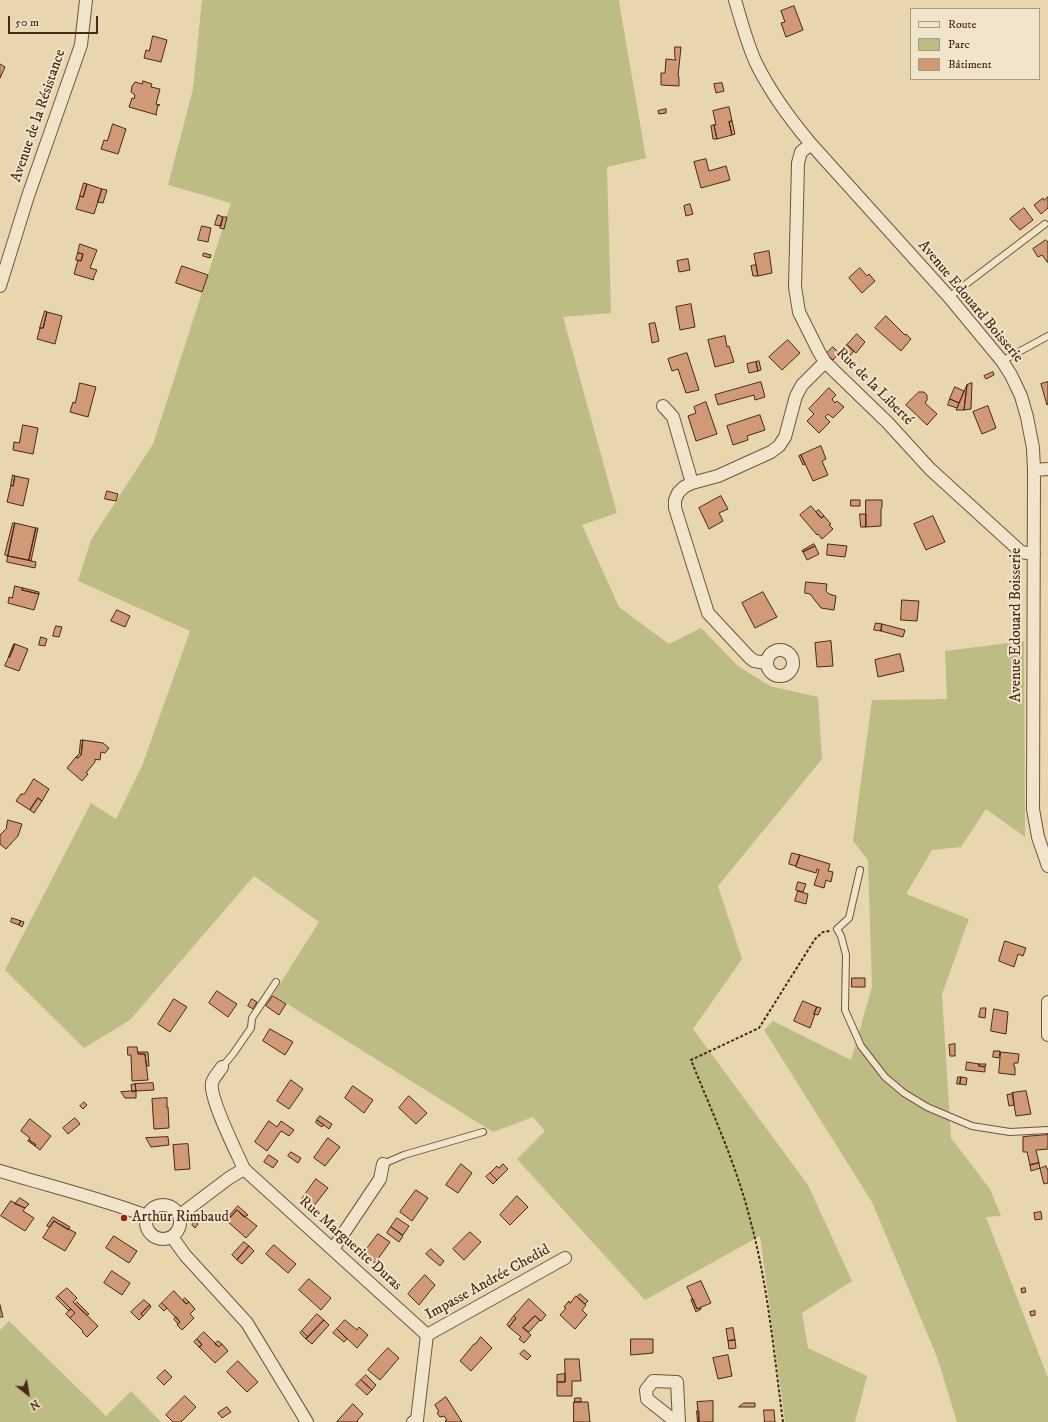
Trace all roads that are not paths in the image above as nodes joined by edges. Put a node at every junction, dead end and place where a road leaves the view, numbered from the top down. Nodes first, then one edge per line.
1 (86, 0) edge
2 (735, 0) edge
3 (810, 144) junction
4 (1045, 224) dead end
5 (0, 286) edge
6 (949, 297) junction
7 (1048, 336) edge
8 (1002, 361) junction
9 (825, 362) junction
10 (663, 406) dead end
11 (1048, 469) edge
12 (1034, 470) junction
13 (692, 483) junction
14 (1034, 554) junction
15 (767, 663) dead end
16 (1048, 866) edge
17 (860, 870) dead end
18 (276, 982) dead end
19 (1048, 1002) edge
20 (1048, 1035) edge
21 (222, 1067) joint
22 (1048, 1130) edge
23 (483, 1132) dead end
24 (383, 1164) joint
25 (244, 1170) junction
26 (0, 1171) edge
27 (180, 1215) junction
28 (147, 1216) junction
29 (172, 1237) junction
30 (332, 1249) junction
31 (565, 1258) dead end
32 (427, 1335) junction
33 (416, 1421) edge
34 (307, 1422) edge

1 - 5 street, Avenue de la Résistance
2 - 3 street, Avenue Edouard Boisserie
3 - 6 street, Avenue Edouard Boisserie
3 - 9 street, Rue de la Liberté
4 - 6 lane
6 - 8 street, Avenue Edouard Boisserie
7 - 8 lane
8 - 12 street, Avenue Edouard Boisserie
9 - 13 street
9 - 14 street, Rue de la Liberté
10 - 13 street
11 - 12 street
12 - 14 street, Avenue Edouard Boisserie
13 - 15 street
14 - 16 street, Avenue Edouard Boisserie
17 - 22 lane
18 - 21 lane
19 - 20 street
21 - 25 street
23 - 24 lane
24 - 30 street
25 - 27 street
25 - 30 street, Rue Marguerite Duras
26 - 28 street
27 - 28 street
27 - 29 street
28 - 29 street
29 - 34 street
30 - 32 street, Rue Marguerite Duras
31 - 32 street, Impasse Andrée Chedid
32 - 33 street

